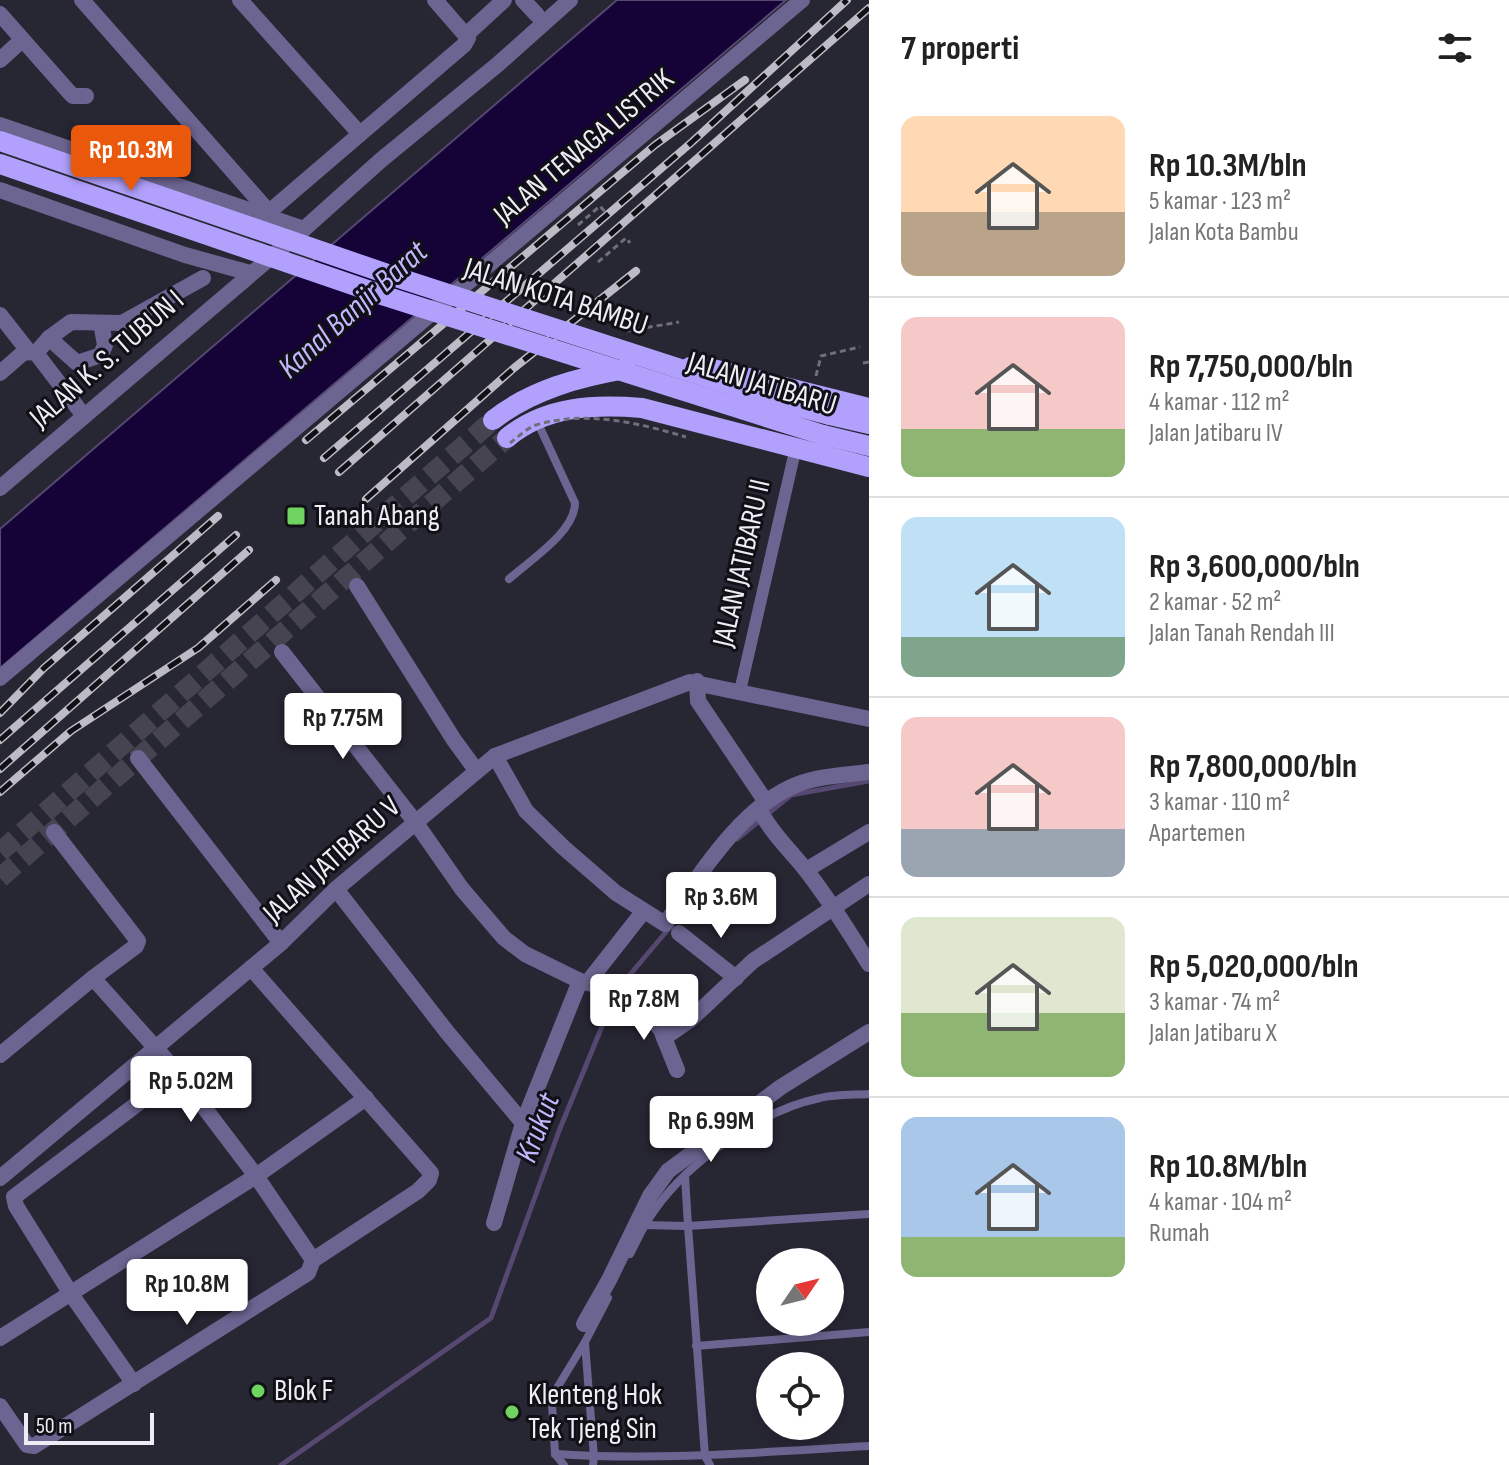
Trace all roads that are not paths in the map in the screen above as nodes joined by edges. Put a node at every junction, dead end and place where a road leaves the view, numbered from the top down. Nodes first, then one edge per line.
1 (82, 0) edge
2 (240, 0) edge
3 (435, 0) edge
4 (504, 0) edge
5 (523, 0) edge
6 (570, 0) edge
7 (802, 0) edge
8 (0, 14) edge
9 (537, 15) dead end
10 (466, 35) junction
11 (22, 40) junction
12 (0, 60) edge
13 (86, 96) dead end
14 (0, 125) edge
15 (360, 134) junction
16 (0, 141) edge
17 (0, 164) edge
18 (0, 190) edge
19 (273, 216) junction
20 (304, 229) junction
21 (185, 255) junction
22 (250, 273) junction
23 (203, 278) junction
24 (220, 298) junction
25 (0, 315) edge
26 (101, 323) junction
27 (49, 338) junction
28 (32, 353) junction
29 (717, 370) junction
30 (0, 373) edge
31 (869, 408) edge
32 (84, 416) junction
33 (536, 418) junction
34 (493, 420) tunnel mouth
35 (705, 424) junction
36 (869, 424) edge
37 (509, 441) tunnel mouth
38 (869, 446) edge
39 (796, 447) junction
40 (869, 467) edge
41 (0, 488) edge
42 (509, 579) dead end
43 (357, 586) dead end
44 (282, 652) dead end
45 (0, 678) edge
46 (694, 682) junction
47 (740, 691) junction
48 (869, 719) edge
49 (495, 756) junction
50 (138, 758) dead end
51 (476, 770) junction
52 (869, 772) edge
53 (763, 812) junction
54 (416, 823) junction
55 (54, 832) dead end
56 (869, 832) edge
57 (806, 870) junction
58 (869, 884) edge
59 (336, 889) junction
60 (833, 906) junction
61 (643, 912) junction
62 (679, 933) dead end
63 (281, 943) junction
64 (869, 964) edge
65 (251, 968) junction
66 (93, 978) junction
67 (736, 978) junction
68 (590, 983) junction
69 (869, 1032) edge
70 (664, 1038) junction
71 (155, 1048) junction
72 (0, 1055) edge
73 (677, 1070) dead end
74 (178, 1073) junction
75 (869, 1094) edge
76 (366, 1098) junction
77 (523, 1123) junction
78 (256, 1176) junction
79 (685, 1176) junction
80 (0, 1178) edge
81 (869, 1214) edge
82 (494, 1223) dead end
83 (644, 1225) junction
84 (688, 1226) junction
85 (313, 1260) junction
86 (71, 1294) junction
87 (584, 1324) dead end
88 (869, 1332) edge
89 (0, 1338) edge
90 (585, 1342) junction
91 (696, 1346) junction
92 (134, 1384) junction
93 (0, 1406) edge
94 (869, 1446) edge
95 (555, 1454) junction
96 (705, 1456) junction
97 (593, 1461) edge
98 (564, 1465) edge
99 (710, 1465) edge

1 - 19 street
2 - 15 street
3 - 10 street
4 - 10 street
5 - 9 street
6 - 20 street, JALAN K. S. TUBUN I
7 - 45 street, JALAN TENAGA LISTRIK
8 - 11 street
10 - 15 street
11 - 12 street
11 - 13 street
14 - 19 street
15 - 19 street
16 - 36 main road, JALAN KOTA BAMBU, bridge
17 - 38 main road, JALAN JATIBARU, bridge
18 - 21 street
19 - 20 street
20 - 22 street, JALAN K. S. TUBUN I
21 - 22 street
21 - 23 street
22 - 24 street, JALAN K. S. TUBUN I
23 - 24 street
23 - 26 street
24 - 32 street, JALAN K. S. TUBUN I
25 - 28 street
26 - 27 street
26 - 27 street
27 - 28 street
28 - 30 street
28 - 32 street
29 - 31 main road
29 - 34 main road
29 - 35 main road
32 - 41 street, JALAN K. S. TUBUN I
33 - 35 main road, JALAN JATIBARU
33 - 37 main road, JALAN JATIBARU
33 - 42 lane
35 - 39 main road, JALAN JATIBARU
39 - 40 main road, JALAN JATIBARU
39 - 47 street, JALAN JATIBARU II
43 - 51 street
44 - 54 street
46 - 47 street
46 - 49 street, JALAN JATIBARU V
46 - 53 street
47 - 48 street
49 - 51 street, JALAN JATIBARU V
49 - 61 street
50 - 63 street
51 - 54 street, JALAN JATIBARU V
52 - 53 street
53 - 57 street
53 - 61 street
54 - 59 street, JALAN JATIBARU V
54 - 68 street
55 - 66 street
56 - 57 street
57 - 60 street
58 - 60 street
59 - 63 street, JALAN JATIBARU V
59 - 77 street
60 - 64 street
60 - 67 street
61 - 68 street
62 - 67 street
63 - 65 street, JALAN JATIBARU V
65 - 71 street, JALAN JATIBARU V
65 - 76 street
66 - 71 street
66 - 72 street
67 - 70 street
68 - 70 street
68 - 77 street
69 - 87 street
70 - 73 street
71 - 74 street
71 - 80 street, JALAN JATIBARU V
74 - 78 street
74 - 86 street
75 - 79 lane
76 - 78 street
76 - 85 street
77 - 82 street
78 - 85 street
78 - 86 street
79 - 83 lane
79 - 84 lane
81 - 84 lane
83 - 84 lane
83 - 90 lane
84 - 91 lane
85 - 92 street
86 - 89 street
86 - 92 street
88 - 91 lane
90 - 95 lane
90 - 97 lane
91 - 96 lane
92 - 93 street
94 - 96 lane
95 - 97 lane
95 - 98 lane
96 - 97 lane
96 - 99 lane

